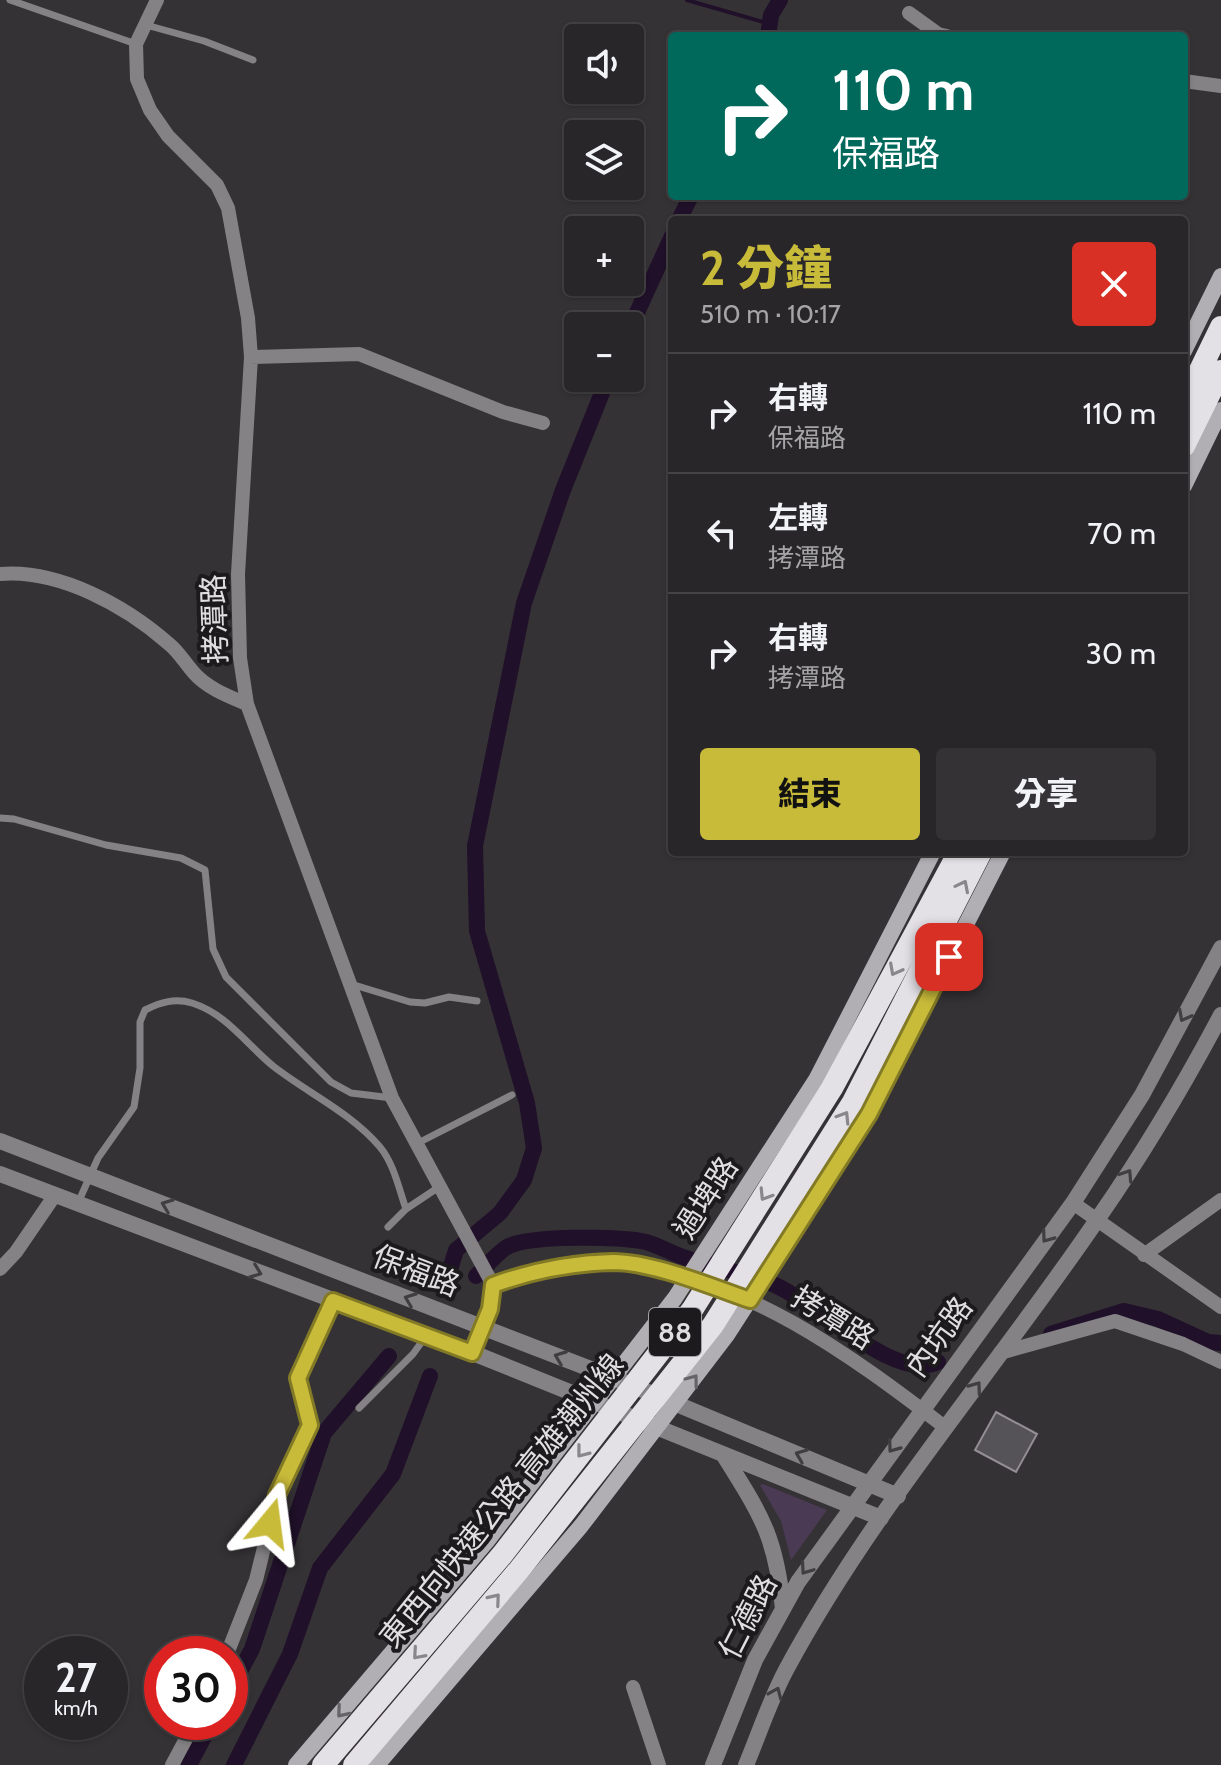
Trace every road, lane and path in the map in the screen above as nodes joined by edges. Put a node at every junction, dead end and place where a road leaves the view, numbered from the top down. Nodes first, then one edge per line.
1 (10, 0) edge
2 (157, 0) edge
3 (909, 13) dead end
4 (146, 25) junction
5 (935, 32) edge
6 (136, 44) junction
7 (253, 60) dead end
8 (1188, 82) edge
9 (1221, 86) edge
10 (1221, 276) edge
11 (1221, 327) edge
12 (1188, 343) edge
13 (251, 357) junction
14 (1221, 371) edge
15 (1188, 395) edge
16 (1221, 410) edge
17 (543, 423) dead end
18 (1188, 438) edge
19 (1188, 478) edge
20 (0, 574) edge
21 (247, 704) junction
22 (0, 818) edge
23 (931, 856) edge
24 (957, 856) edge
25 (979, 856) edge
26 (1001, 856) edge
27 (1221, 948) edge
28 (350, 984) junction
29 (477, 1001) dead end
30 (1221, 1015) edge
31 (512, 1095) dead end
32 (392, 1098) junction
33 (0, 1141) edge
34 (418, 1143) junction
35 (0, 1174) edge
36 (89, 1175) junction
37 (441, 1186) junction
38 (55, 1195) junction
39 (1221, 1200) edge
40 (1073, 1203) junction
41 (77, 1204) junction
42 (406, 1209) junction
43 (1098, 1219) junction
44 (388, 1227) dead end
45 (1144, 1255) junction
46 (0, 1269) edge
47 (690, 1276) junction
48 (491, 1281) junction
49 (752, 1296) junction
50 (333, 1301) junction
51 (1221, 1307) edge
52 (483, 1327) junction
53 (426, 1336) junction
54 (472, 1353) junction
55 (1000, 1353) junction
56 (1221, 1362) edge
57 (614, 1378) junction
58 (594, 1403) junction
59 (676, 1403) junction
60 (359, 1408) dead end
61 (921, 1409) junction
62 (658, 1428) junction
63 (946, 1428) junction
64 (723, 1454) junction
65 (867, 1482) junction
66 (898, 1496) junction
67 (850, 1505) junction
68 (881, 1518) junction
69 (783, 1609) junction
70 (234, 1636) edge
71 (633, 1687) dead end
72 (185, 1740) edge
73 (172, 1765) edge
74 (296, 1765) edge
75 (323, 1765) edge
76 (354, 1765) edge
77 (377, 1765) edge
78 (659, 1765) edge
79 (713, 1765) edge
80 (746, 1765) edge

1 - 6 lane
2 - 4 street
3 - 5 street
4 - 6 street
4 - 7 lane
6 - 13 street, 拷潭路
8 - 9 street
10 - 12 main road
11 - 15 highway
13 - 17 street
13 - 21 street, 拷潭路
14 - 18 highway
16 - 19 main road
20 - 21 street
21 - 28 street, 拷潭路
22 - 32 lane
23 - 47 main road, 過埤路
24 -> 75 highway, 東西向快速公路 高雄潮州線 / 88, bridge
76 -> 25 highway, 東西向快速公路 高雄潮州線 / 88, bridge
26 - 49 main road
27 -> 40 street, 內坑路
28 - 29 lane
28 - 32 street, 拷潭路
43 -> 30 street, 內坑路
31 - 34 lane
32 - 34 street, 拷潭路
33 - 36 street, 保福路
34 - 37 street, 拷潭路
35 - 38 street, 保福路
36 - 41 lane
36 - 42 lane
52 -> 36 street, 保福路
37 - 42 lane
37 - 48 street, 拷潭路
38 - 41 street, 保福路
38 - 46 street
39 - 45 street
40 - 43 street
40 -> 61 street, 內坑路
41 -> 50 street, 保福路
42 - 44 lane
43 - 45 street
43 - 55 street, 內坑路
45 - 51 street
47 - 48 street, 拷潭路
47 - 49 street, 拷潭路
47 - 57 main road, 過埤路
48 - 52 street
59 -> 49 main road
49 - 61 street, 拷潭路
50 - 53 street, 保福路
50 - 70 street
52 - 54 street
57 -> 52 street, 保福路
53 - 54 street, 保福路
53 - 60 lane
54 - 58 street, 保福路
55 - 56 street, 內坑路
63 -> 55 street, 內坑路
57 - 58 main road, 過埤路
57 - 59 street, 保福路
58 - 62 street, 保福路
58 -> 74 main road, 過埤路
59 - 62 main road
65 -> 59 street, 保福路
61 - 63 street, 拷潭路
61 -> 65 street, 內坑路
62 - 64 street, 保福路
62 - 77 main road
63 - 66 street, 內坑路
64 - 67 street, 保福路
64 - 69 street
65 - 66 street, 保福路
65 - 67 street, 內坑路
66 - 68 street, 內坑路
67 - 68 street, 保福路
67 -> 69 street, 仁德路
80 -> 68 street, 仁德路
69 - 79 street, 仁德路
71 - 78 street
72 - 73 street

